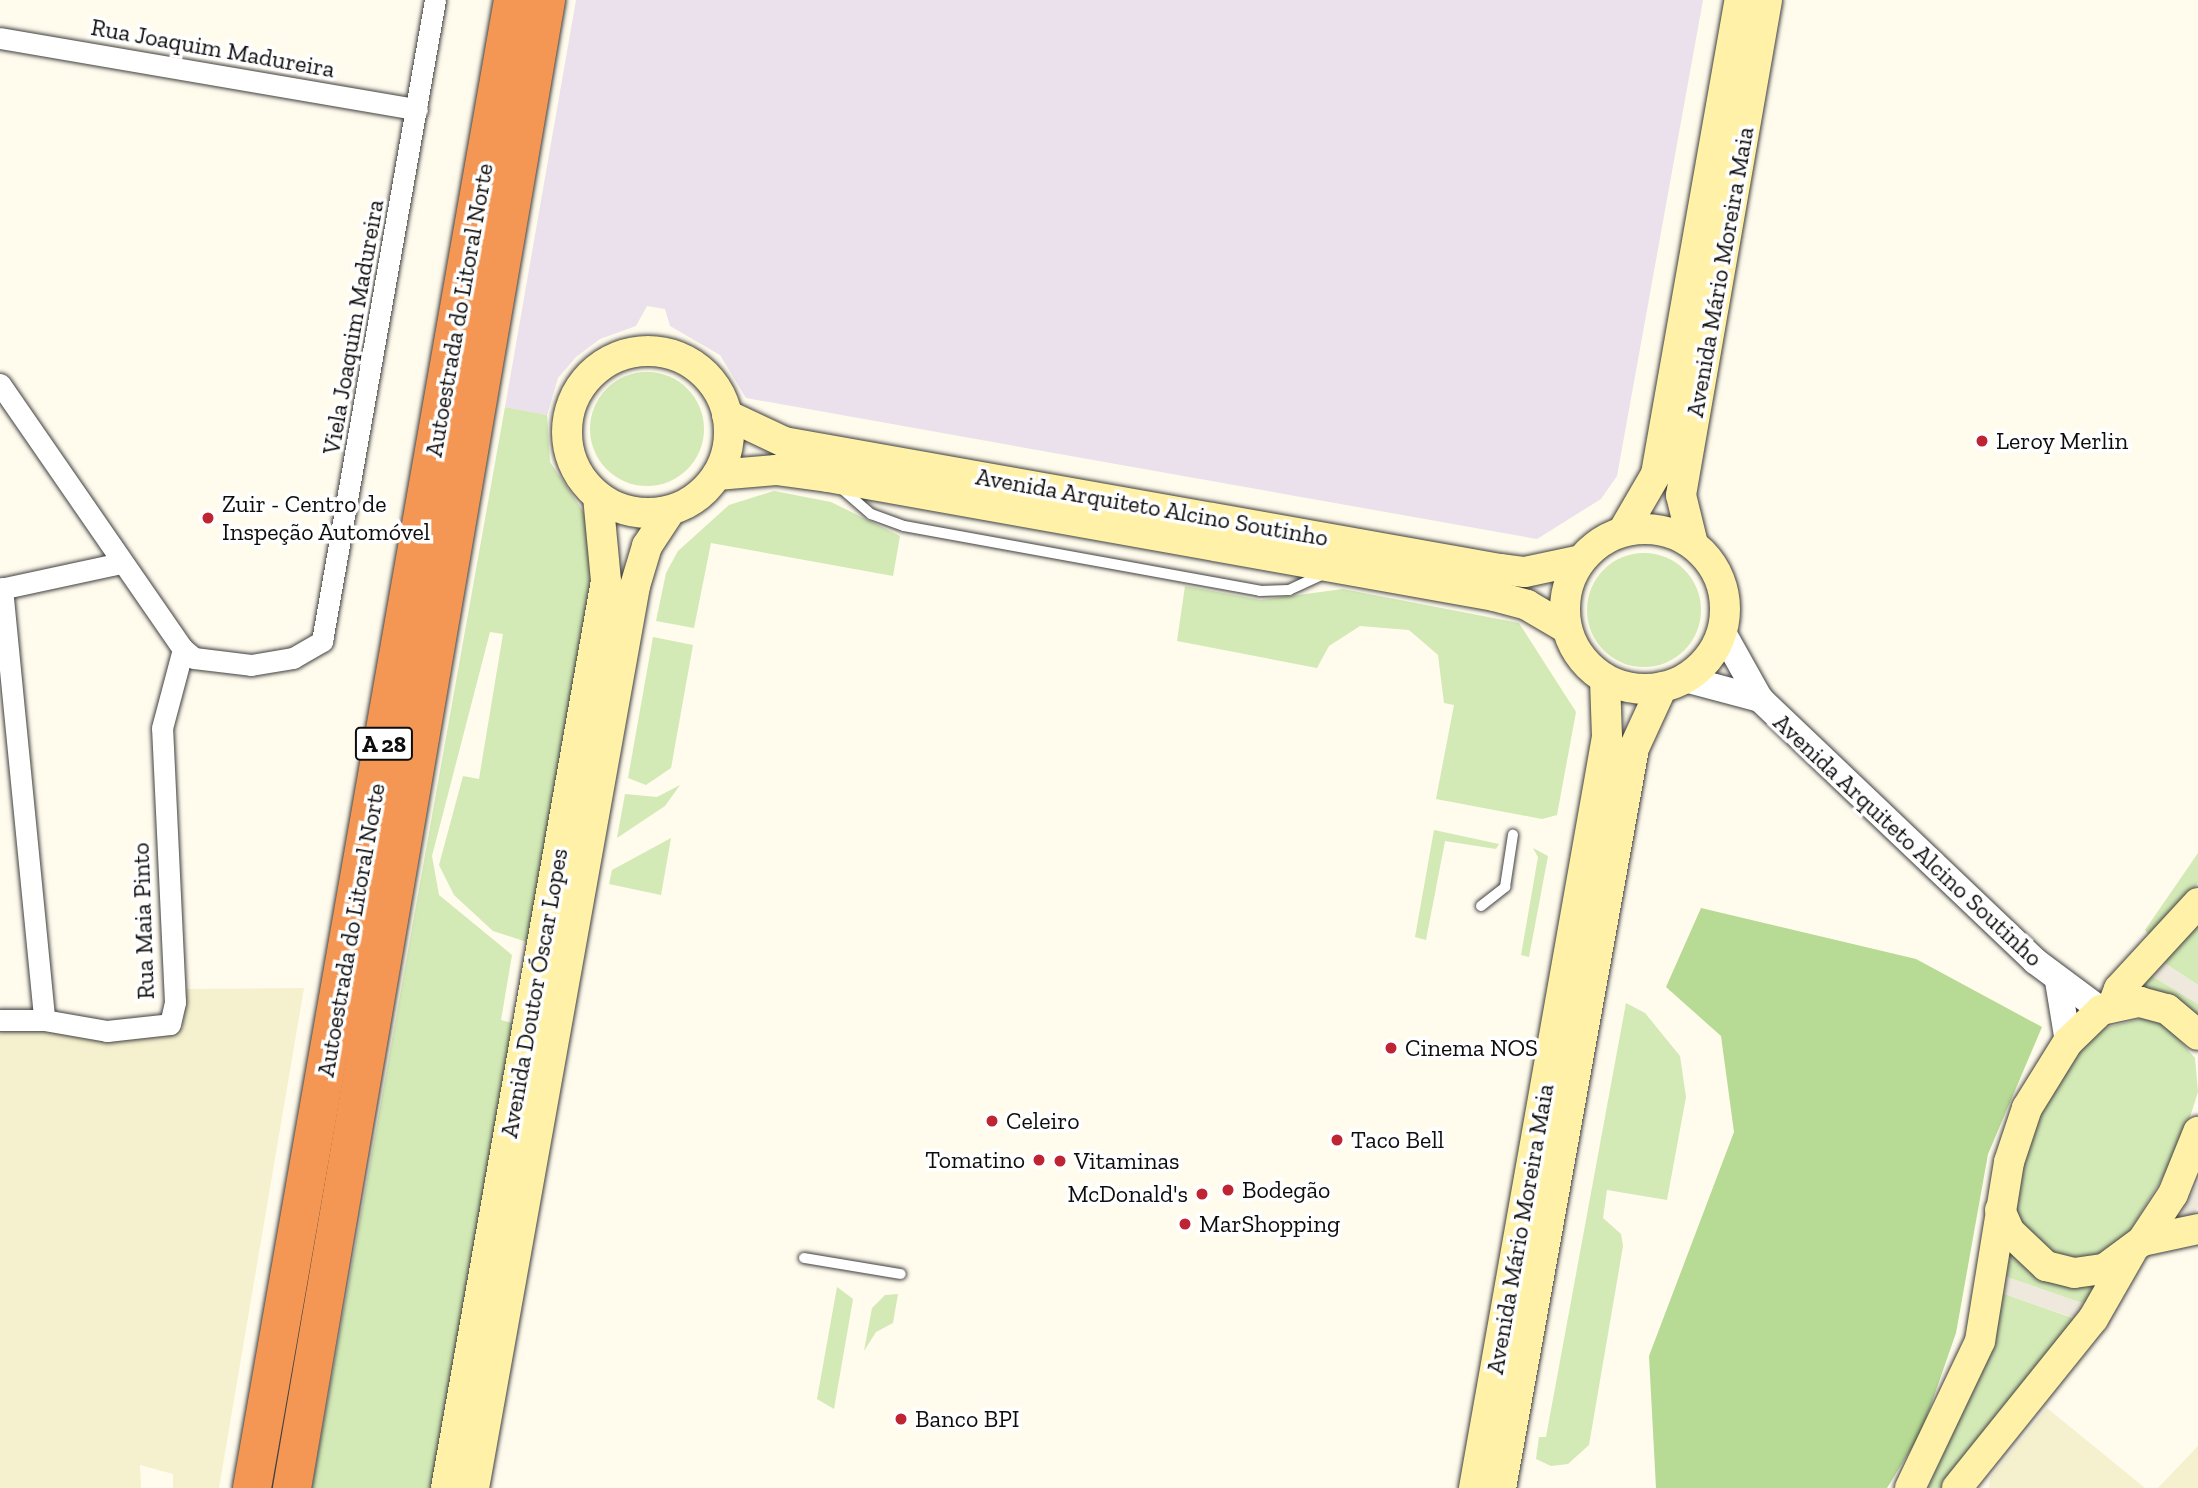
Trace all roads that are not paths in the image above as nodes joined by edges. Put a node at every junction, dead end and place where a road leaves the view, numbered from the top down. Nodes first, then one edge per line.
1 (435, 0) edge
2 (513, 0) edge
3 (546, 0) edge
4 (1740, 0) edge
5 (1767, 0) edge
6 (0, 38) edge
7 (418, 110) junction
8 (0, 384) edge
9 (727, 415) junction
10 (717, 475) junction
11 (598, 497) junction
12 (670, 511) junction
13 (1623, 531) junction
14 (1693, 544) junction
15 (1581, 560) junction
16 (121, 563) junction
17 (1, 589) edge
18 (1566, 628) junction
19 (1722, 631) junction
20 (183, 649) junction
21 (1605, 679) junction
22 (1674, 683) junction
23 (1760, 699) junction
24 (1513, 835) dead end
25 (2198, 902) edge
26 (1481, 906) dead end
27 (2058, 981) junction
28 (2107, 1009) junction
29 (0, 1020) edge
30 (44, 1020) junction
31 (2198, 1035) edge
32 (2068, 1042) junction
33 (2198, 1132) edge
34 (2000, 1210) junction
35 (2198, 1229) edge
36 (2137, 1246) junction
37 (804, 1258) dead end
38 (901, 1274) dead end
39 (1967, 1481) edge
40 (252, 1488) edge
41 (292, 1488) edge
42 (446, 1488) edge
43 (474, 1488) edge
44 (1475, 1488) edge
45 (1501, 1488) edge
46 (1910, 1488) edge

1 - 7 street, Viela Joaquim Madureira
2 - 40 highway, Autoestrada do Litoral Norte / A 28
3 - 41 highway, Autoestrada do Litoral Norte / A 28
4 - 13 main road, Avenida Mário Moreira Maia
5 - 14 main road, Avenida Mário Moreira Maia
6 - 7 street, Rua Joaquim Madureira
7 - 20 street, Viela Joaquim Madureira
8 - 16 street
9 - 10 main road
9 - 11 main road
9 - 15 main road, Avenida Arquiteto Alcino Soutinho
10 - 12 main road
10 - 18 main road, Avenida Arquiteto Alcino Soutinho
11 - 12 main road
11 - 42 main road, Avenida Doutor Óscar Lopes
12 - 43 main road, Avenida Doutor Óscar Lopes
13 - 14 main road
13 - 15 main road
14 - 19 main road
15 - 18 main road
16 - 17 street
16 - 20 street
17 - 30 street
18 - 21 main road
19 - 22 main road
19 - 23 street, Avenida Arquiteto Alcino Soutinho
20 - 30 street, Rua Maia Pinto
21 - 22 main road
21 - 44 main road, Avenida Mário Moreira Maia
22 - 23 street, Avenida Arquiteto Alcino Soutinho
22 - 45 main road, Avenida Mário Moreira Maia
23 - 27 street, Avenida Arquiteto Alcino Soutinho
24 - 26 lane
25 - 28 main road
27 - 28 street, Avenida Arquiteto Alcino Soutinho
27 - 32 street, Avenida Arquiteto Alcino Soutinho
28 - 31 main road
28 - 32 main road
29 - 30 street, Rua Maia Pinto
32 - 34 main road
33 - 36 main road
34 - 36 main road
34 - 46 main road
35 - 36 main road
36 - 39 main road
37 - 38 lane

